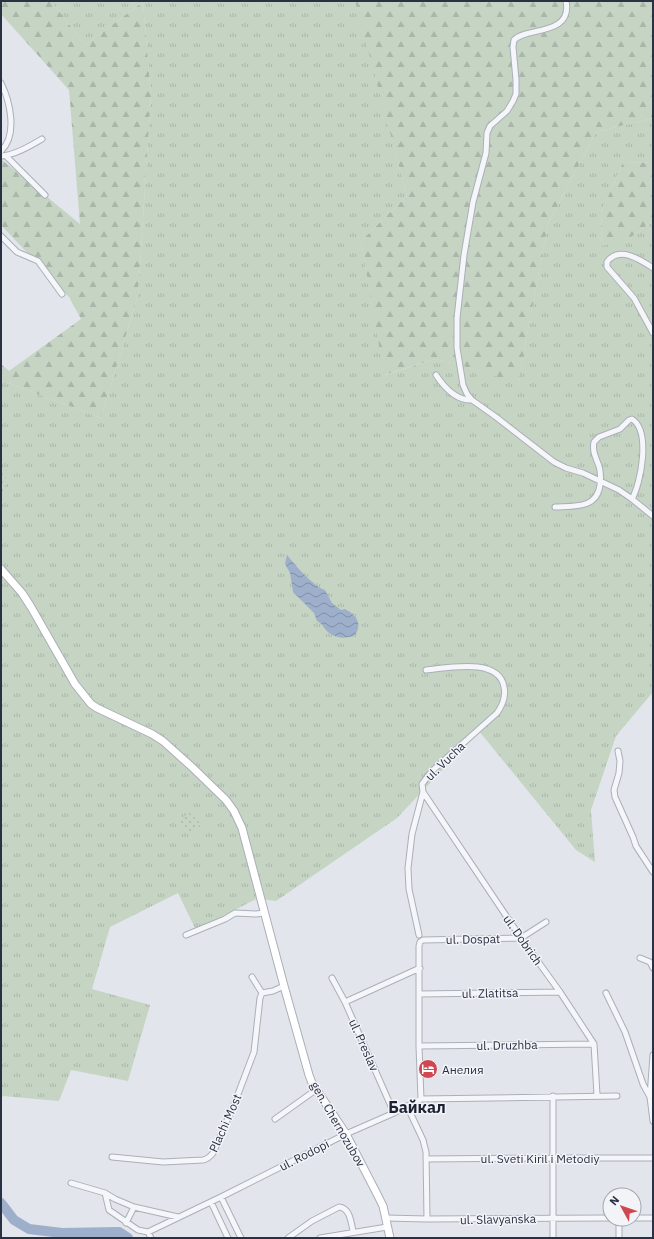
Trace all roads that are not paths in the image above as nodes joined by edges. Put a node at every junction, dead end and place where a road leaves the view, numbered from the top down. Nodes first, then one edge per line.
1 (566, 1) edge
2 (1, 83) edge
3 (42, 138) dead end
4 (1, 151) edge
5 (4, 156) edge
6 (45, 195) dead end
7 (1, 236) edge
8 (653, 268) edge
9 (62, 294) dead end
10 (653, 333) edge
11 (436, 375) dead end
12 (472, 400) junction
13 (601, 482) junction
14 (632, 499) junction
15 (555, 507) dead end
16 (653, 516) edge
17 (1, 569) edge
18 (426, 670) dead end
19 (618, 751) dead end
20 (423, 792) junction
21 (653, 872) edge
22 (264, 913) junction
23 (546, 922) dead end
24 (186, 935) dead end
25 (419, 935) dead end
26 (521, 938) junction
27 (640, 958) dead end
28 (420, 968) junction
29 (653, 968) edge
30 (252, 977) dead end
31 (332, 978) dead end
32 (284, 986) junction
33 (560, 992) junction
34 (262, 993) junction
35 (606, 993) dead end
36 (419, 994) junction
37 (345, 1002) junction
38 (594, 1044) junction
39 (419, 1046) junction
40 (653, 1055) edge
41 (317, 1089) junction
42 (553, 1096) junction
43 (597, 1096) junction
44 (617, 1096) dead end
45 (650, 1097) junction
46 (421, 1099) junction
47 (408, 1106) junction
48 (394, 1113) junction
49 (275, 1119) dead end
50 (653, 1121) edge
51 (346, 1134) junction
52 (112, 1157) dead end
53 (553, 1158) junction
54 (653, 1158) edge
55 (426, 1159) junction
56 (72, 1183) dead end
57 (105, 1193) junction
58 (221, 1197) junction
59 (211, 1202) junction
60 (134, 1207) junction
61 (178, 1217) junction
62 (386, 1218) junction
63 (553, 1218) junction
64 (602, 1218) edge
65 (642, 1218) edge
66 (653, 1218) edge
67 (427, 1219) junction
68 (126, 1223) junction
69 (387, 1227) junction
70 (619, 1227) edge
71 (354, 1231) junction
72 (148, 1232) junction
73 (151, 1238) edge
74 (228, 1238) edge
75 (241, 1238) edge
76 (288, 1238) edge
77 (320, 1238) edge
78 (390, 1238) edge
79 (553, 1238) edge
80 (619, 1238) edge

1 - 12 street
2 - 4 street
3 - 5 street
5 - 6 street
7 - 9 street
8 - 10 street
11 - 12 street
12 - 13 street
13 - 14 street
13 - 14 street
13 - 15 street
14 - 16 street
17 - 22 street, gen. Chernozubov
18 - 20 street, ul. Vucha
19 - 21 street
20 - 25 street, ul. Vucha
20 - 26 street, ul. Dobrich
22 - 24 street
22 - 32 street, gen. Chernozubov
23 - 26 street
26 - 28 street, ul. Dospat
26 - 33 street, ul. Dobrich
27 - 29 street
28 - 36 street
28 - 37 street
30 - 34 street
31 - 37 street, ul. Preslav
32 - 34 street
32 - 41 street, gen. Chernozubov
33 - 36 street, ul. Zlatitsa
33 - 38 street, ul. Dobrich
34 - 52 street, Plachi Most
35 - 45 street
36 - 39 street
37 - 48 street, ul. Preslav
38 - 39 street, ul. Druzhba
38 - 43 street, ul. Dobrich
39 - 46 street
40 - 45 street
41 - 49 street
41 - 51 street, gen. Chernozubov
42 - 43 street, ul. Rodopi
42 - 46 street, ul. Rodopi
42 - 53 street
43 - 44 street, ul. Rodopi
45 - 50 street
46 - 47 street, ul. Rodopi
47 - 48 street, ul. Rodopi
47 - 55 street
48 - 51 street, ul. Rodopi
51 - 58 street, ul. Rodopi
51 - 62 street, gen. Chernozubov
53 - 54 street, ul. Sveti Kiril i Metodiy
53 - 55 street, ul. Sveti Kiril i Metodiy
53 - 63 street
55 - 67 street
56 - 57 street
57 - 60 street
57 - 68 street
58 - 59 street, ul. Rodopi
58 - 75 street
59 - 61 street, ul. Rodopi
59 - 74 street
60 - 61 street
60 - 68 street
61 - 72 street, ul. Rodopi
62 - 67 street, ul. Slavyanska
62 - 69 street, gen. Chernozubov
63 - 64 street, ul. Slavyanska
63 - 67 street, ul. Slavyanska
63 - 79 street
65 - 66 street
68 - 72 street
69 - 71 street
69 - 78 street, gen. Chernozubov
70 - 80 street
71 - 76 street
71 - 77 street
72 - 73 street

